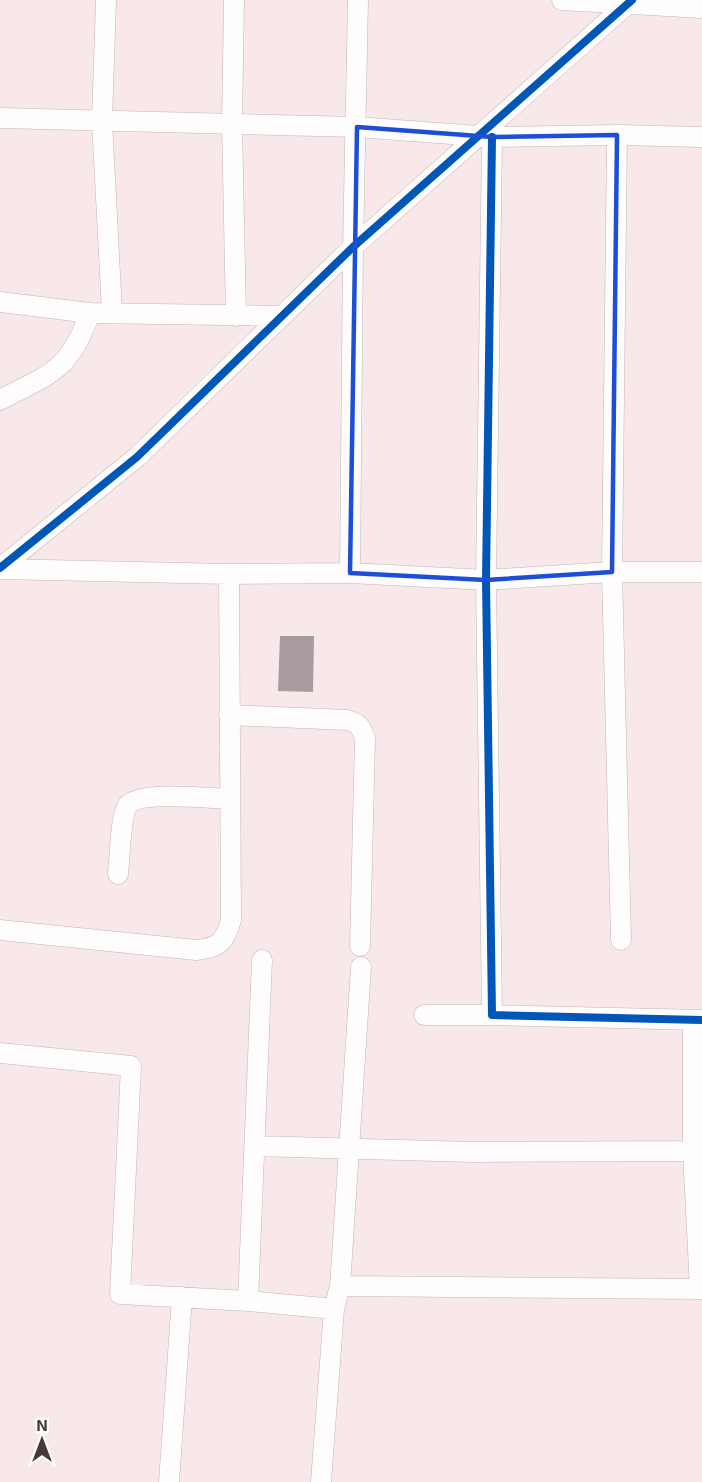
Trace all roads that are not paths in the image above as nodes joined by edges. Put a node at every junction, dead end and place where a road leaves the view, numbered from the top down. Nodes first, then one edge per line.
1 (106, 0) edge
2 (234, 0) edge
3 (358, 0) edge
4 (562, 0) edge
5 (629, 2) edge
6 (702, 8) edge
7 (0, 118) edge
8 (102, 121) junction
9 (232, 124) junction
10 (357, 127) junction
11 (617, 135) junction
12 (486, 136) junction
13 (702, 137) edge
14 (353, 247) junction
15 (0, 302) edge
16 (112, 312) junction
17 (90, 313) junction
18 (236, 316) junction
19 (280, 316) junction
20 (0, 400) edge
21 (0, 568) edge
22 (612, 572) junction
23 (702, 572) edge
24 (350, 573) junction
25 (229, 574) junction
26 (486, 580) junction
27 (229, 715) junction
28 (230, 799) junction
29 (118, 874) dead end
30 (0, 930) edge
31 (621, 940) dead end
32 (360, 946) dead end
33 (262, 960) dead end
34 (361, 967) dead end
35 (424, 1015) dead end
36 (492, 1015) junction
37 (697, 1020) edge
38 (0, 1053) edge
39 (254, 1146) junction
40 (350, 1150) junction
41 (697, 1151) edge
42 (340, 1286) junction
43 (701, 1289) edge
44 (182, 1298) junction
45 (249, 1301) junction
46 (334, 1309) junction
47 (169, 1482) edge
48 (321, 1482) edge

1 - 8 street
2 - 9 street
3 - 10 street
4 - 5 street
5 - 6 street
5 - 12 street
7 - 8 street
8 - 9 street
8 - 16 street
9 - 10 street
9 - 18 street
10 - 12 street
10 - 14 street
11 - 12 street
11 - 13 street
11 - 22 street
12 - 14 street
12 - 26 street
14 - 19 street
14 - 24 street
15 - 17 street
16 - 17 street
16 - 18 street
17 - 20 street
18 - 19 street
19 - 21 street
21 - 25 street
22 - 23 street
22 - 26 street
22 - 31 street
24 - 25 street
24 - 26 street
25 - 27 street
26 - 36 street
27 - 28 street
27 - 32 street
28 - 29 street
28 - 30 street
33 - 39 street
34 - 40 street
35 - 36 street
36 - 37 street
37 - 41 street
38 - 44 street
39 - 40 street
39 - 45 street
40 - 41 street
40 - 42 street
41 - 43 street
42 - 43 street
42 - 46 street
44 - 45 street
44 - 47 street
45 - 46 street
46 - 48 street

